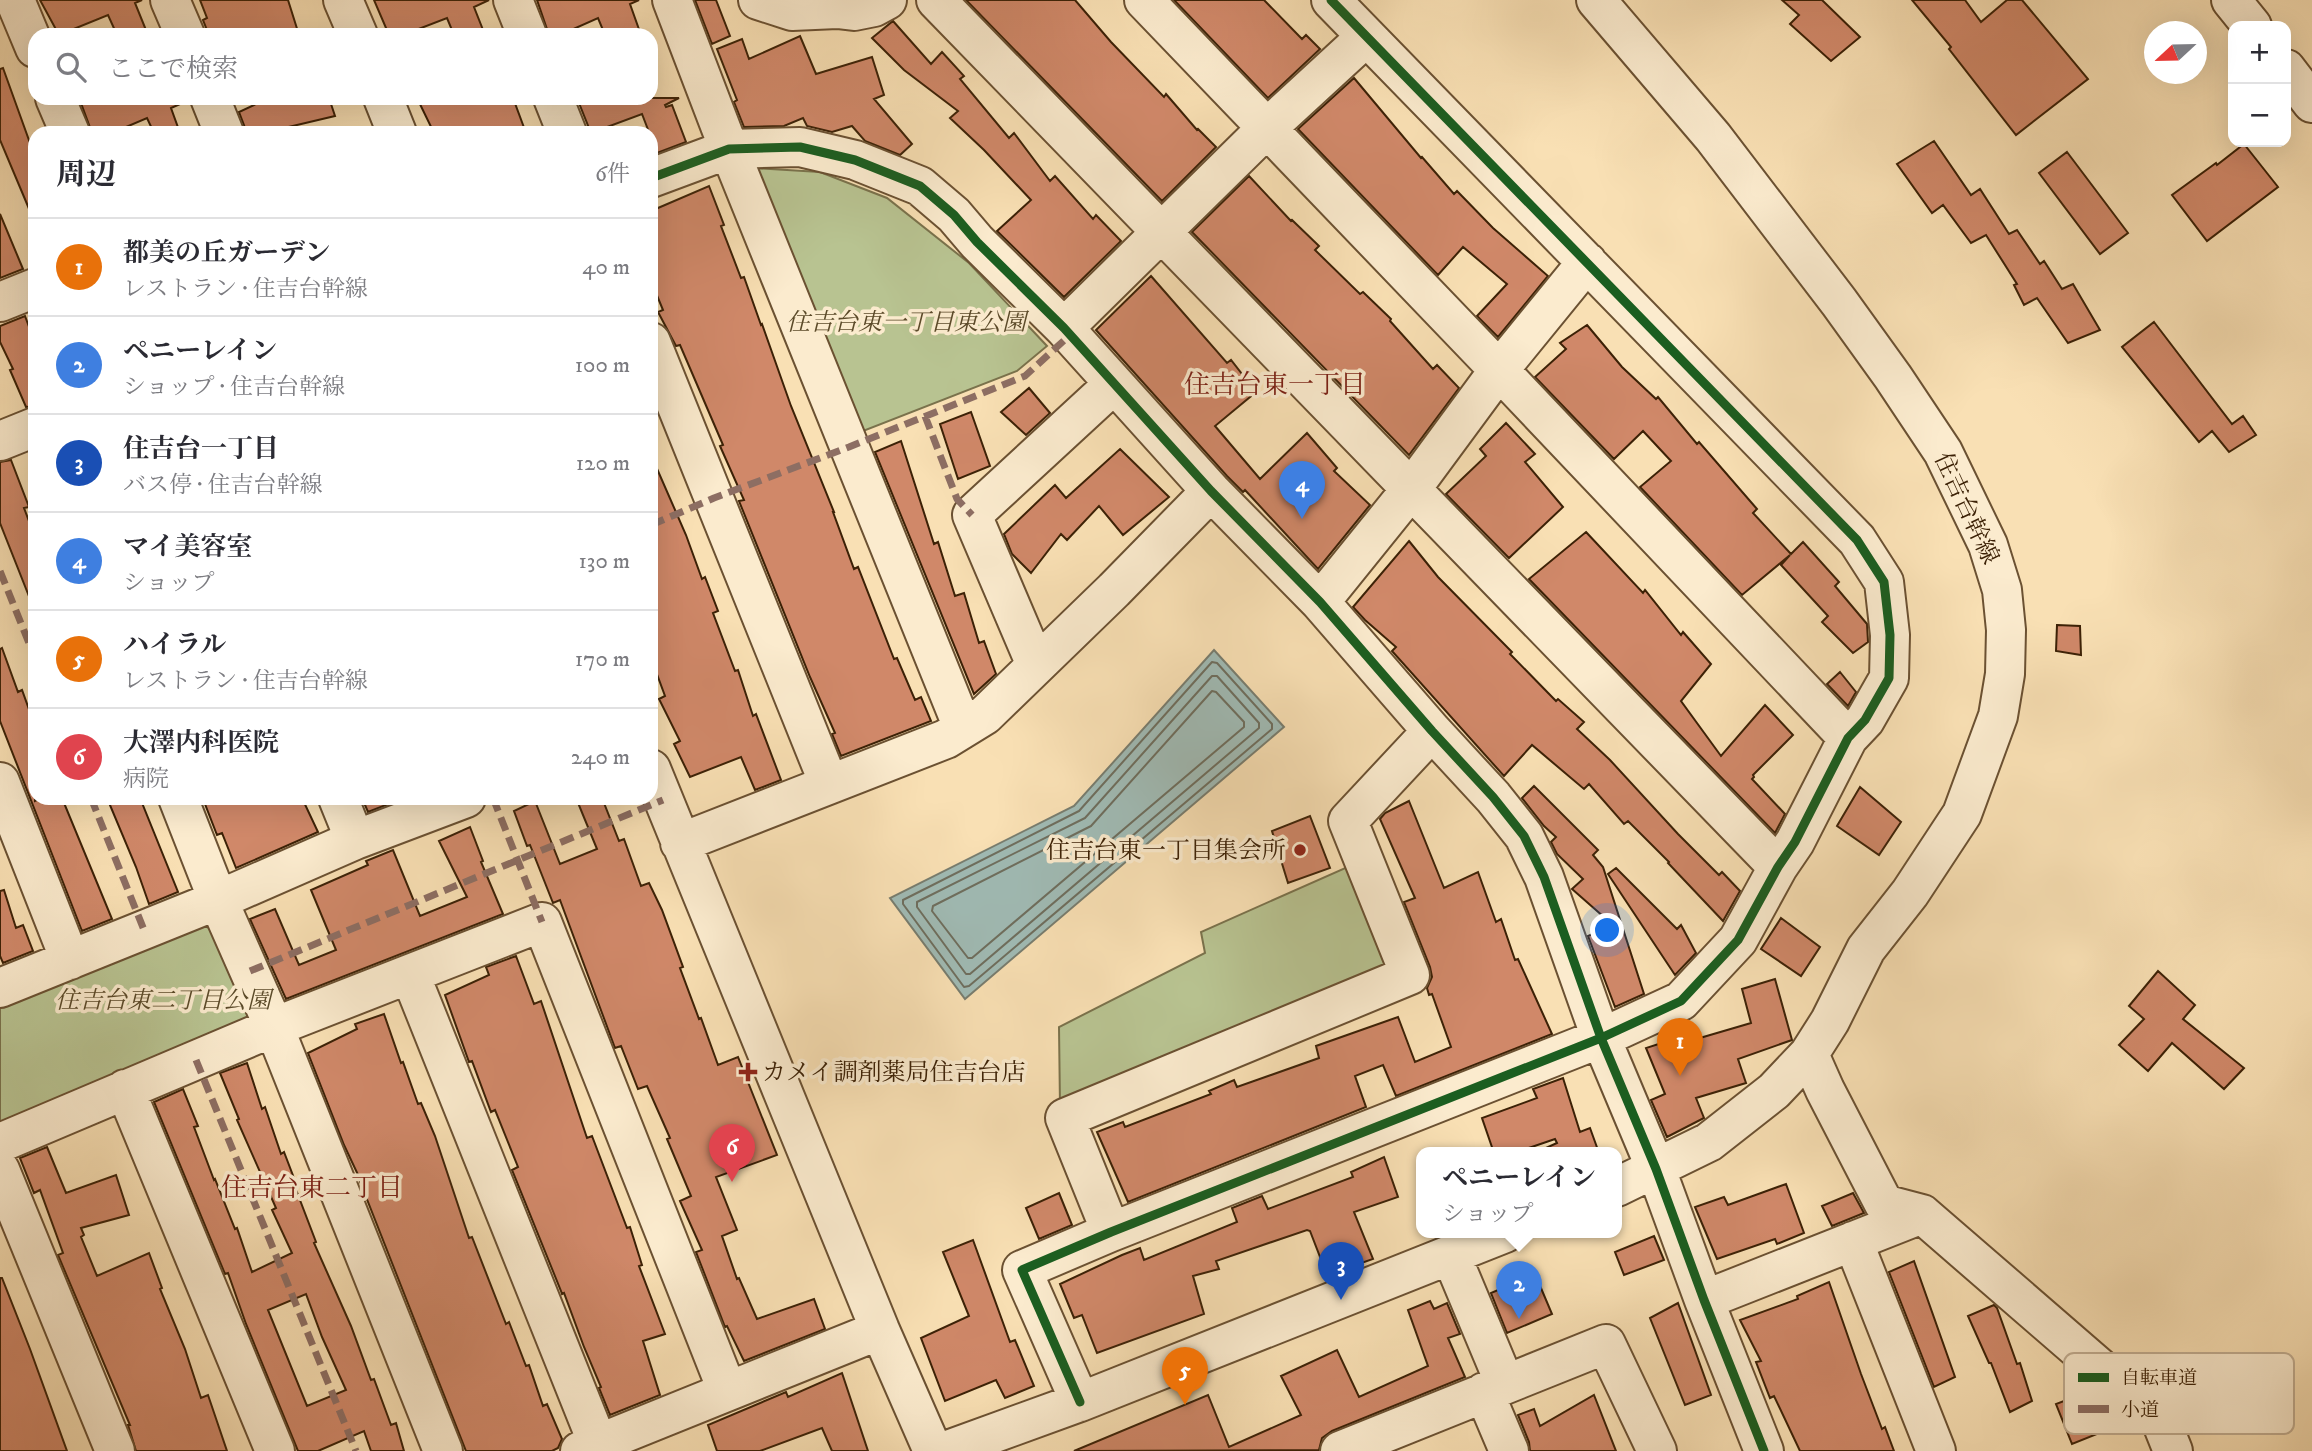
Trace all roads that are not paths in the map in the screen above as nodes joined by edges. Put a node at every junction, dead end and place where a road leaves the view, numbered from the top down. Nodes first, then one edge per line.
1 (15, 0) edge
2 (170, 0) edge
3 (344, 0) edge
4 (513, 0) edge
5 (672, 0) edge
6 (758, 0) edge
7 (887, 0) edge
8 (936, 0) edge
9 (1144, 0) edge
10 (1331, 0) edge
11 (1596, 0) edge
12 (2231, 0) edge
13 (2248, 21) edge
14 (181, 28) edge
15 (355, 28) edge
16 (524, 28) edge
17 (28, 31) edge
18 (1366, 37) junction
19 (2291, 76) edge
20 (2312, 103) edge
21 (58, 105) edge
22 (213, 105) edge
23 (386, 105) edge
24 (556, 105) edge
25 (67, 126) edge
26 (221, 126) edge
27 (394, 126) edge
28 (564, 126) edge
29 (1266, 129) junction
30 (729, 149) junction
31 (658, 175) edge
32 (1161, 231) junction
33 (1587, 262) junction
34 (28, 291) edge
35 (0, 302) edge
36 (1064, 328) junction
37 (658, 359) edge
38 (1499, 370) junction
39 (1114, 384) junction
40 (1412, 488) junction
41 (1211, 491) junction
42 (1320, 602) junction
43 (1036, 665) junction
44 (963, 728) junction
45 (1432, 731) junction
46 (1848, 738) junction
47 (0, 782) edge
48 (830, 784) junction
49 (658, 787) edge
50 (181, 805) edge
51 (341, 805) edge
52 (448, 805) edge
53 (355, 840) junction
54 (680, 843) junction
55 (1778, 867) junction
56 (218, 900) junction
57 (70, 960) junction
58 (410, 974) junction
59 (0, 988) edge
60 (274, 1027) junction
61 (1601, 1038) junction
62 (1810, 1054) junction
63 (125, 1089) junction
64 (0, 1143) edge
65 (1656, 1169) junction
66 (0, 1170) edge
67 (1622, 1185) edge
68 (1922, 1214) junction
69 (1111, 1232) junction
70 (1493, 1238) edge
71 (1853, 1241) junction
72 (1451, 1255) junction
73 (1704, 1300) junction
74 (880, 1330) junction
75 (2082, 1353) edge
76 (1494, 1388) junction
77 (727, 1390) junction
78 (1080, 1402) junction
79 (2166, 1434) edge
80 (589, 1447) edge
81 (1348, 1449) edge
82 (115, 1451) edge
83 (275, 1451) edge
84 (443, 1451) edge
85 (933, 1451) edge
86 (945, 1451) edge
87 (1509, 1451) edge
88 (1657, 1451) edge
89 (1765, 1451) edge
90 (1936, 1451) edge
91 (2173, 1451) edge

1 - 17 street
2 - 14 street
3 - 15 street
4 - 16 street
5 - 30 street
6 - 7 street
8 - 32 street
9 - 29 street
10 - 18 street
11 - 62 street, 住吉台幹線
12 - 13 street
18 - 29 street
18 - 33 street
19 - 20 street
21 - 25 street
22 - 26 street
23 - 27 street
24 - 28 street
29 - 32 street
29 - 38 street
30 - 31 street
30 - 36 street
30 - 44 street
32 - 36 street
32 - 40 street
33 - 38 street
33 - 46 street
34 - 35 street
36 - 39 street
37 - 48 street
38 - 40 street
38 - 46 street
39 - 41 street
39 - 43 street
40 - 42 street
40 - 55 street
41 - 42 street
41 - 43 street
42 - 45 street
43 - 44 street
44 - 48 street
45 - 61 street
45 - 69 street
46 - 55 street
47 - 57 street
48 - 54 street
49 - 54 street
50 - 56 street
51 - 53 street
52 - 53 street
53 - 56 street
54 - 74 street
55 - 61 street
56 - 57 street
56 - 60 street
57 - 59 street
58 - 60 street
58 - 77 street
58 - 80 street
60 - 63 street
60 - 84 street
61 - 65 street
61 - 69 street
62 - 65 street, 住吉台幹線
62 - 68 street
63 - 64 street
63 - 83 street
65 - 67 street, 住吉台幹線
65 - 73 street
66 - 82 street
68 - 71 street
68 - 75 street
69 - 78 street
70 - 72 street
71 - 73 street
71 - 90 street
72 - 76 street
72 - 78 street
73 - 89 street
74 - 77 street
74 - 85 street
76 - 81 street
76 - 87 street
76 - 88 street
77 - 80 street
78 - 86 street
79 - 91 street

